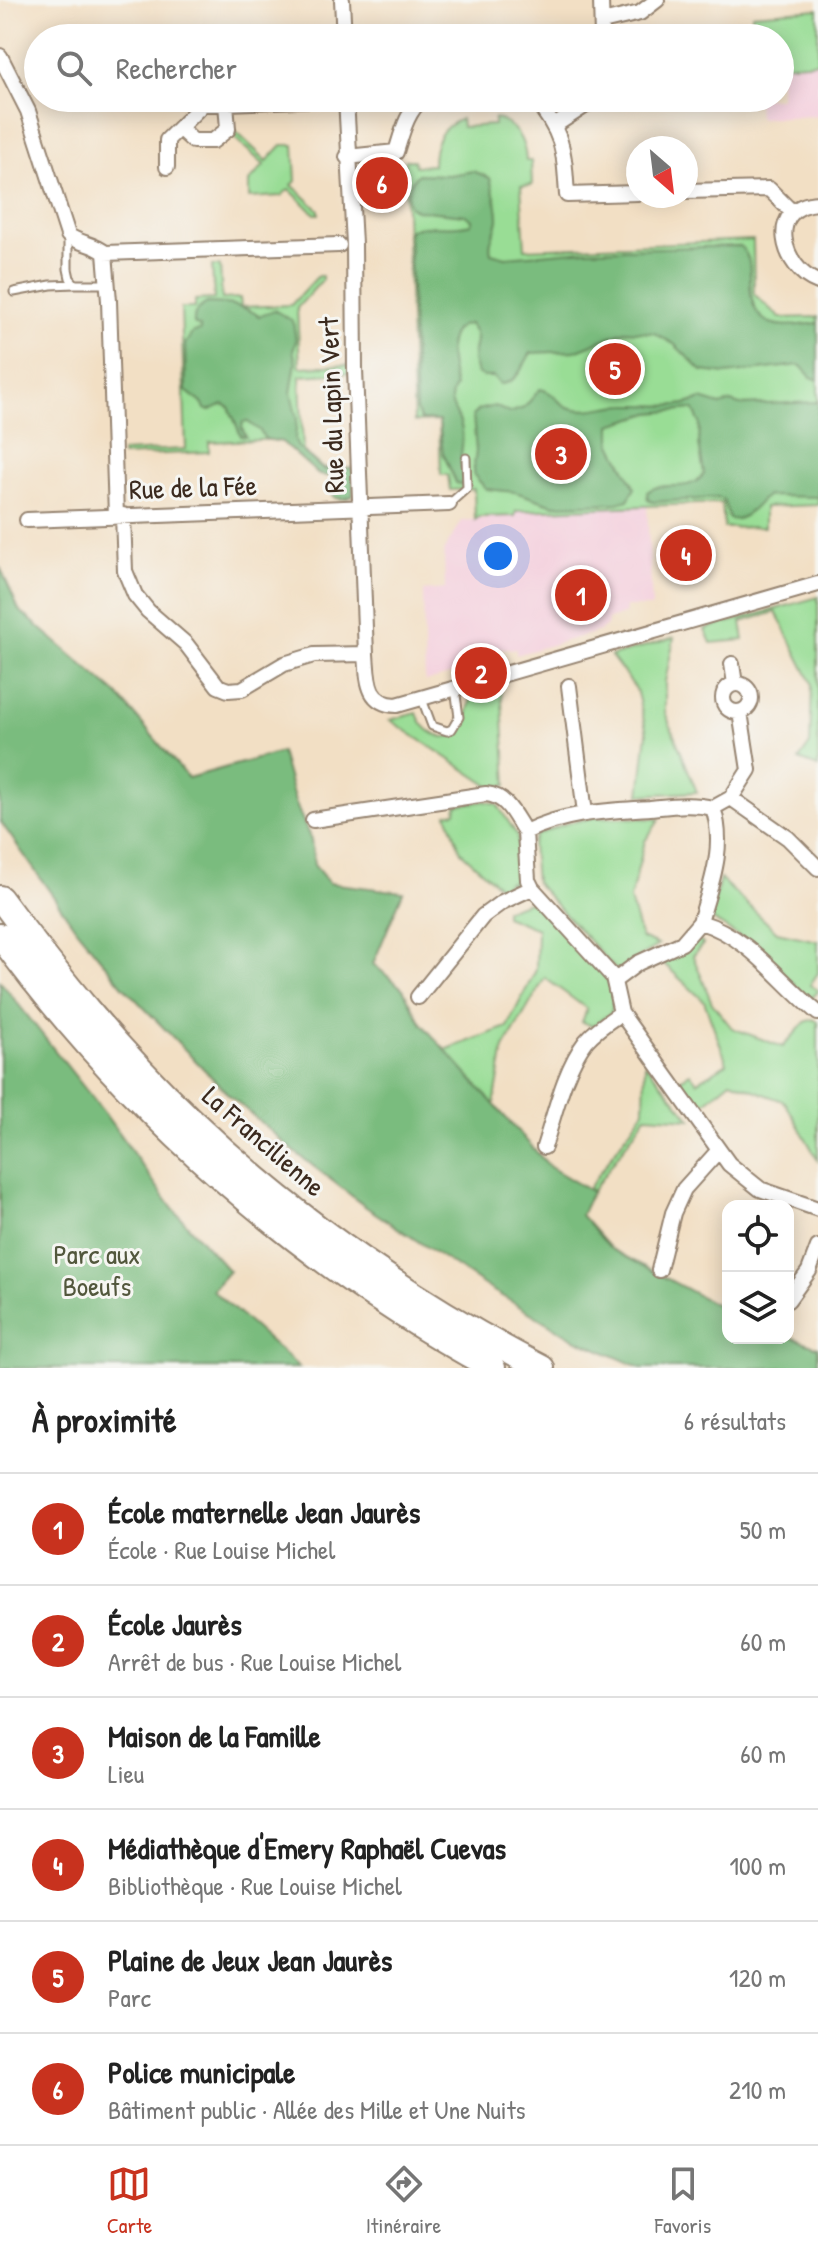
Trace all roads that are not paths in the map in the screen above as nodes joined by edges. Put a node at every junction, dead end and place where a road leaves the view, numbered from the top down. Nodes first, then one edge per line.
1 (342, 0) edge
2 (601, 0) edge
3 (657, 0) edge
4 (602, 22) joint
5 (343, 24) edge
6 (0, 56) edge
7 (24, 103) edge
8 (28, 112) edge
9 (191, 112) edge
10 (227, 112) edge
11 (346, 112) edge
12 (411, 112) edge
13 (544, 112) edge
14 (576, 112) edge
15 (554, 126) junction
16 (179, 128) junction
17 (347, 157) junction
18 (167, 167) dead end
19 (698, 191) edge
20 (626, 193) edge
21 (818, 203) edge
22 (791, 211) junction
23 (68, 235) junction
24 (353, 235) junction
25 (339, 245) junction
26 (105, 253) junction
27 (354, 254) junction
28 (818, 282) edge
29 (75, 284) junction
30 (108, 284) junction
31 (14, 292) dead end
32 (466, 458) dead end
33 (449, 504) joint
34 (360, 507) junction
35 (120, 516) junction
36 (27, 520) dead end
37 (818, 584) edge
38 (366, 654) junction
39 (732, 664) dead end
40 (569, 686) dead end
41 (455, 688) junction
42 (422, 698) junction
43 (731, 798) junction
44 (713, 808) junction
45 (585, 813) junction
46 (313, 820) dead end
47 (525, 832) junction
48 (818, 868) edge
49 (532, 888) junction
50 (0, 898) edge
51 (700, 922) junction
52 (0, 936) edge
53 (614, 981) junction
54 (418, 997) dead end
55 (621, 1013) junction
56 (818, 1013) edge
57 (544, 1147) dead end
58 (719, 1150) junction
59 (818, 1209) edge
60 (818, 1247) edge
61 (659, 1270) dead end
62 (794, 1292) edge
63 (493, 1368) edge
64 (542, 1368) edge

1 - 5 street
2 - 4 street
3 - 4 street
6 - 7 street
8 - 23 street
9 - 16 street
10 - 16 street
11 - 17 street, Rue du Lapin Vert
12 - 17 street
13 - 15 street
14 - 15 street
15 - 20 street
16 - 18 street
17 - 24 street, Rue du Lapin Vert
19 - 22 street
21 - 22 street
22 - 28 street
23 - 26 street
23 - 29 lane
24 - 25 street
24 - 27 street, Rue du Lapin Vert
25 - 26 street
25 - 27 street
26 - 30 street
27 - 34 street, Rue du Lapin Vert
29 - 30 lane
29 - 31 lane
30 - 35 street
32 - 33 lane
33 - 34 street, Rue de la Fée
34 - 35 street, Rue de la Fée
34 - 38 street, Rue du Lapin Vert
35 - 36 street, Rue de la Fée
35 - 38 street
37 - 41 street
38 - 42 street, Rue du Lapin Vert
39 - 43 street
40 - 45 street
41 - 42 street
41 - 42 lane
43 - 44 street
43 - 48 street
44 - 45 street
44 - 51 street
45 - 47 street
46 - 47 street
47 - 49 street
49 - 53 street
49 - 54 street
50 - 64 highway, La Francilienne
51 - 53 street
51 - 56 street
52 - 63 highway, La Francilienne
53 - 55 street
55 - 57 street
55 - 58 street
58 - 59 street
58 - 61 street
60 - 62 street

